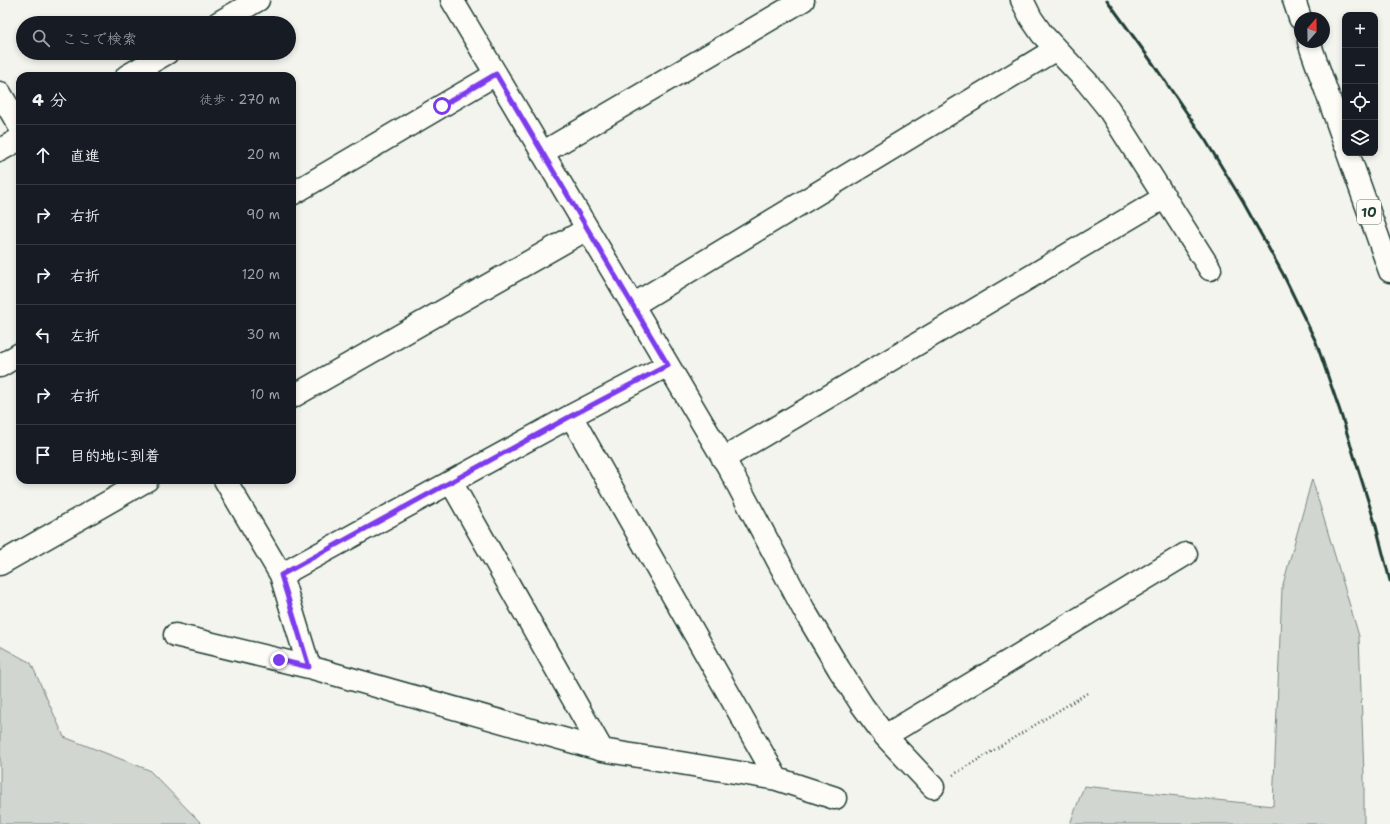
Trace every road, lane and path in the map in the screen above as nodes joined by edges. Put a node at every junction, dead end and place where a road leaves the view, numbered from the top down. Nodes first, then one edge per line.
1 (258, 0) edge
2 (452, 0) edge
3 (803, 0) edge
4 (1022, 0) edge
5 (1294, 0) edge
6 (1298, 12) edge
7 (230, 16) edge
8 (1311, 48) edge
9 (1056, 49) junction
10 (155, 60) edge
11 (134, 72) edge
12 (496, 74) junction
13 (0, 93) edge
14 (16, 120) edge
15 (1342, 136) edge
16 (16, 141) edge
17 (0, 150) edge
18 (542, 153) junction
19 (1349, 156) edge
20 (296, 192) edge
21 (1165, 197) junction
22 (587, 229) junction
23 (1210, 268) dead end
24 (1390, 271) edge
25 (632, 305) junction
26 (16, 356) edge
27 (668, 365) junction
28 (0, 366) edge
29 (296, 395) edge
30 (571, 416) junction
31 (723, 459) junction
32 (451, 482) junction
33 (140, 484) edge
34 (227, 484) edge
35 (1186, 554) dead end
36 (0, 564) edge
37 (281, 575) junction
38 (175, 635) dead end
39 (309, 667) junction
40 (1089, 692) dead end
41 (885, 736) junction
42 (602, 750) junction
43 (777, 779) junction
44 (933, 787) joint
45 (835, 798) dead end

1 - 7 main road
2 - 12 main road
3 - 18 main road
4 - 9 main road
5 - 6 main road
8 - 15 main road
9 - 21 main road
9 - 25 main road
10 - 11 main road
12 - 18 main road
12 - 20 main road
13 - 14 main road
16 - 17 main road
18 - 22 main road
19 - 24 main road, 10
21 - 23 main road
21 - 31 main road
22 - 25 main road
22 - 29 main road
25 - 27 main road
26 - 28 main road
27 - 30 main road
27 - 31 main road
30 - 32 main road
30 - 43 main road
31 - 41 main road
32 - 37 main road
32 - 42 main road
33 - 36 main road
34 - 37 main road
35 - 41 main road
37 - 39 main road
38 - 39 main road
39 - 42 main road
40 - 44 path
41 - 44 main road
42 - 43 main road
43 - 45 main road

